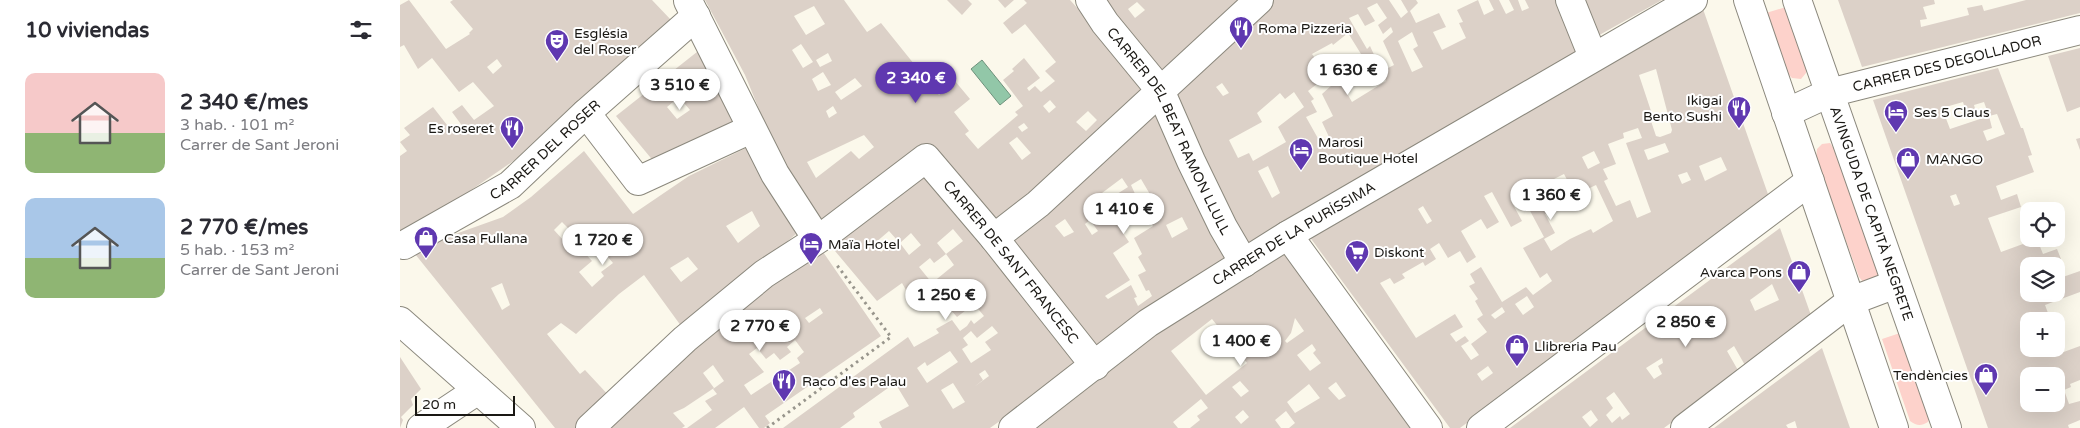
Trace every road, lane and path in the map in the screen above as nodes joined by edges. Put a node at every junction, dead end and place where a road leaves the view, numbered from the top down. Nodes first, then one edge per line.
1 (1090, 0) edge
2 (1260, 0) edge
3 (1570, 0) edge
4 (1693, 0) edge
5 (1748, 0) edge
6 (1797, 0) edge
7 (692, 8) edge
8 (2080, 30) edge
9 (1593, 58) junction
10 (1160, 90) junction
11 (1829, 93) junction
12 (1786, 113) junction
13 (586, 114) junction
14 (751, 129) junction
15 (1810, 181) junction
16 (1288, 235) junction
17 (994, 238) junction
18 (817, 239) junction
19 (404, 245) dead end
20 (1244, 263) junction
21 (1896, 284) junction
22 (1851, 301) junction
23 (400, 321) edge
24 (1095, 366) junction
25 (478, 390) junction
26 (421, 428) edge
27 (521, 428) edge
28 (590, 428) edge
29 (766, 428) edge
30 (1013, 428) edge
31 (1428, 428) edge
32 (1481, 428) edge
33 (1685, 428) edge
34 (1894, 428) edge
35 (1947, 428) edge

1 - 10 street, CARRER DEL BEAT RAMON LLULL
2 - 10 street
3 - 9 street
4 - 9 street, CARRER DE LA PURÍSSIMA
5 - 12 street
6 - 11 street, AVINGUDA DE CAPITÀ NEGRETE
7 - 13 street, CARRER DEL ROSER
7 - 14 street
8 - 11 street, CARRER DES DEGOLLADOR
9 - 16 street, CARRER DE LA PURÍSSIMA
10 - 17 street
10 - 20 street, CARRER DEL BEAT RAMON LLULL
11 - 12 street, CARRER DES DEGOLLADOR
11 - 21 street, AVINGUDA DE CAPITÀ NEGRETE
12 - 15 street
13 - 14 street
13 - 19 street, CARRER DEL ROSER
14 - 18 street
15 - 22 street
15 - 32 street
16 - 20 street, CARRER DE LA PURÍSSIMA
16 - 31 street
17 - 18 street, CARRER DE SANT FRANCESC
17 - 24 street, CARRER DE SANT FRANCESC
18 - 28 street
18 - 29 path
20 - 24 street, CARRER DE LA PURÍSSIMA
21 - 22 street
21 - 35 street, AVINGUDA DE CAPITÀ NEGRETE
22 - 33 street
22 - 34 street
23 - 25 street
24 - 30 street, CARRER DE LA PURÍSSIMA
25 - 26 street
25 - 27 street

